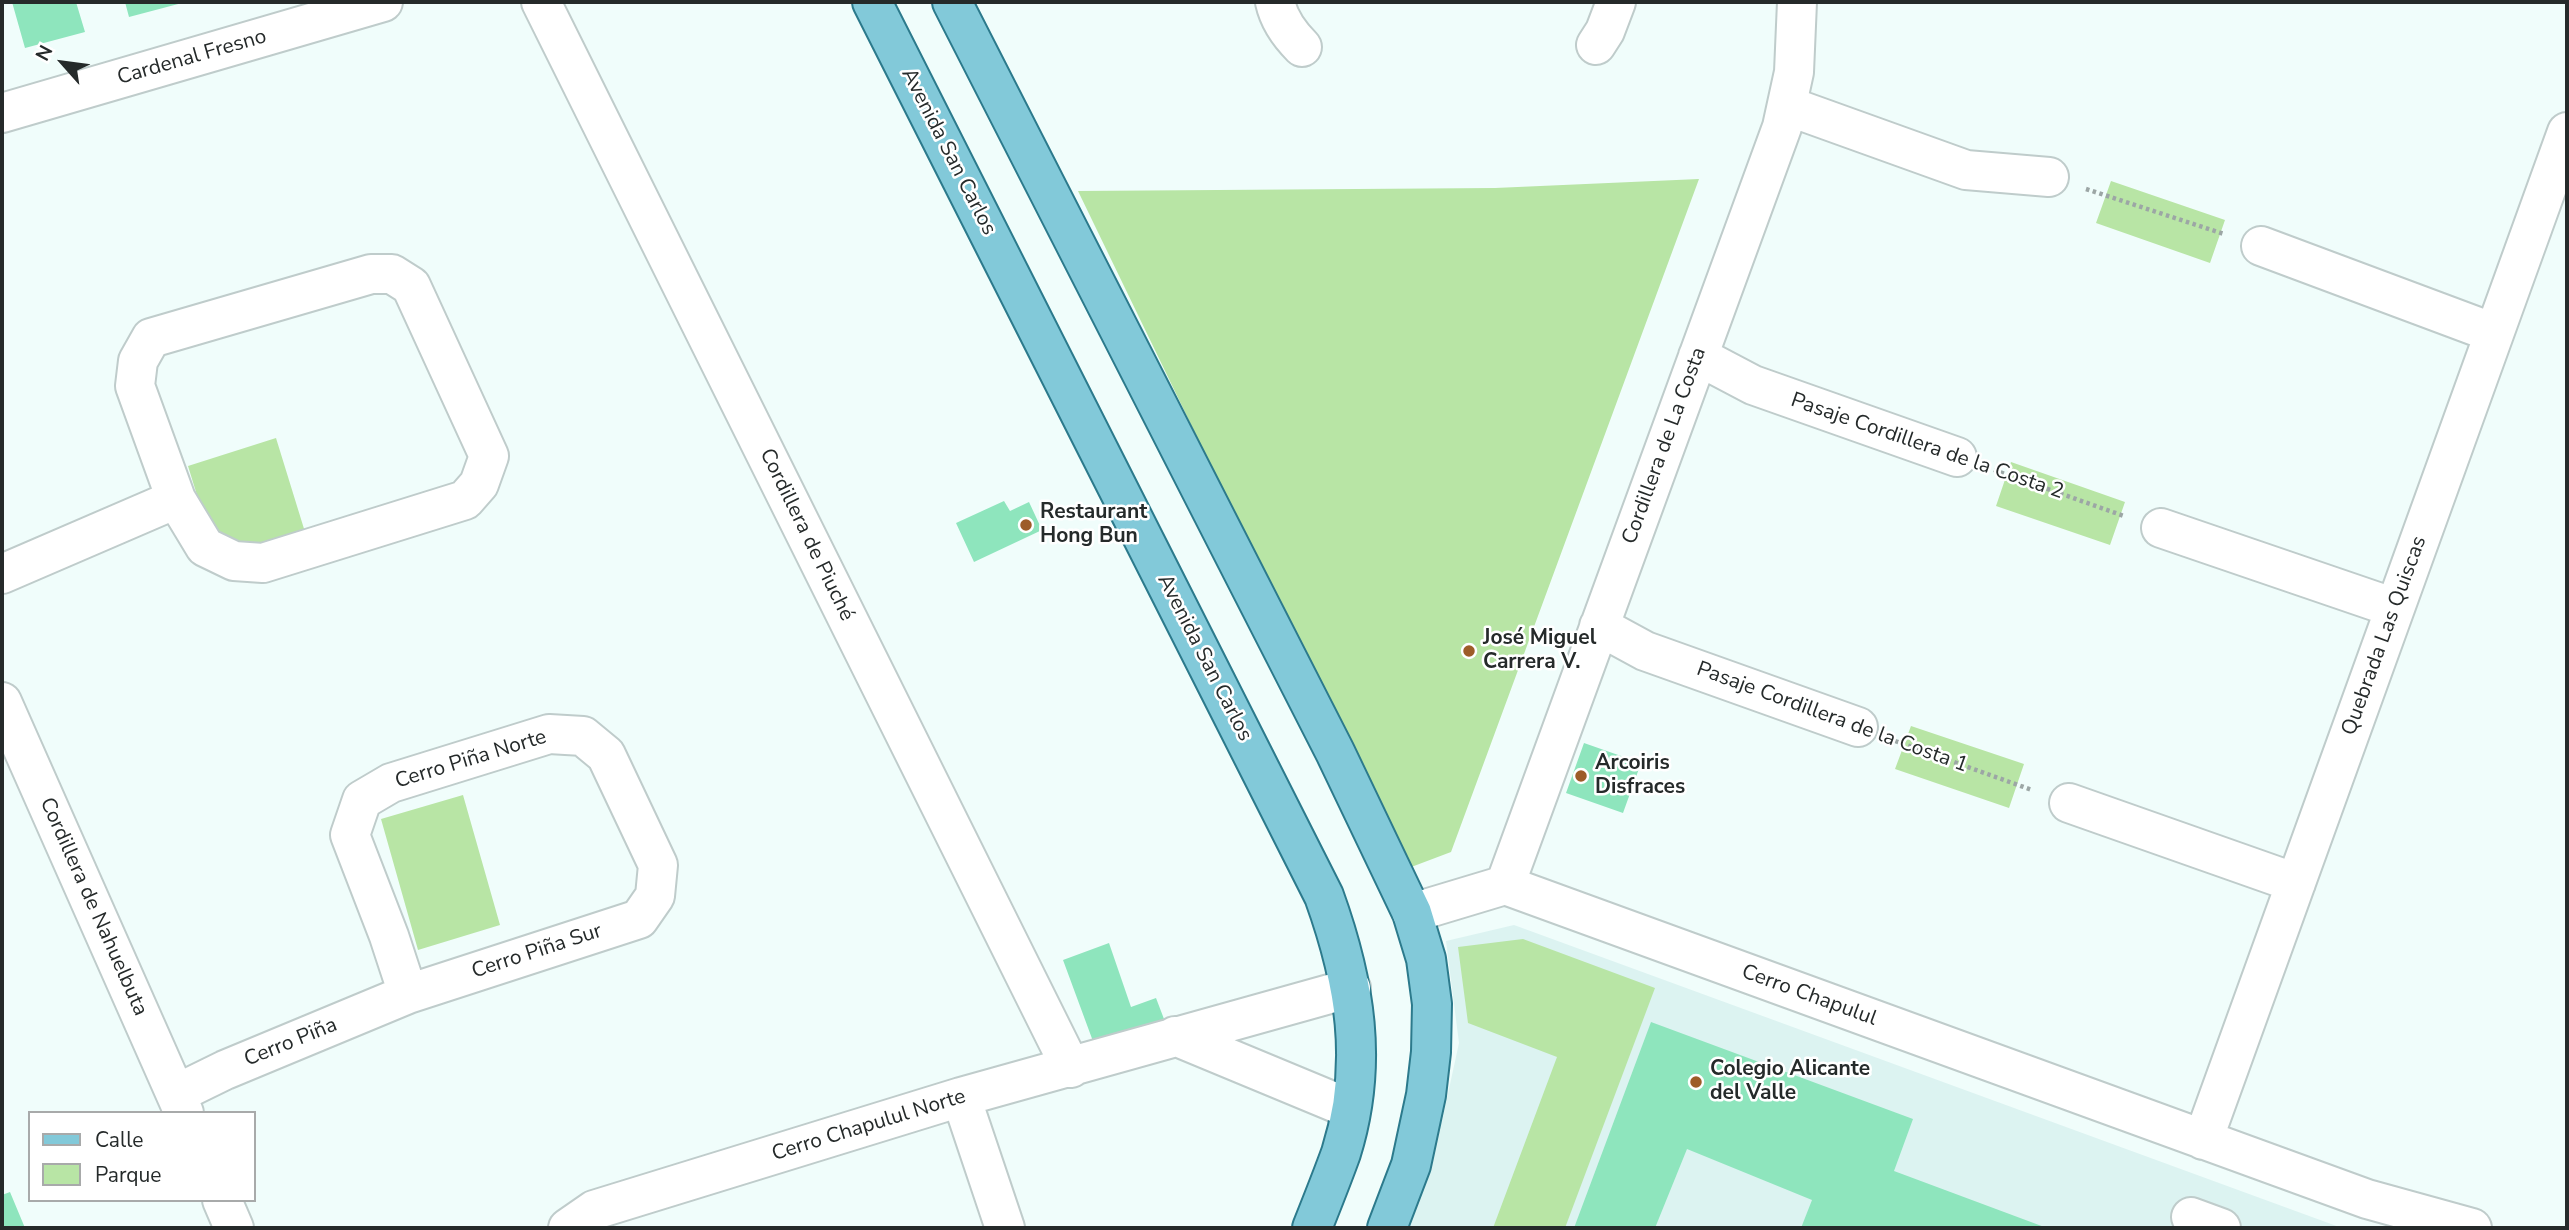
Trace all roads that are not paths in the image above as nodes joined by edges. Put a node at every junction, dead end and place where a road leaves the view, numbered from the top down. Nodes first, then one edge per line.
1 (381, 2) edge
2 (541, 2) edge
3 (872, 2) edge
4 (952, 2) edge
5 (1275, 2) edge
6 (1616, 2) edge
7 (1797, 2) edge
8 (1596, 45) dead end
9 (1302, 47) dead end
10 (1788, 106) junction
11 (2, 113) edge
12 (2567, 132) edge
13 (2049, 177) road end
14 (2262, 246) road end
15 (2494, 333) junction
16 (1698, 356) junction
17 (1956, 457) road end
18 (176, 499) junction
19 (2161, 528) road end
20 (2, 574) edge
21 (2395, 608) junction
22 (1599, 626) junction
23 (2, 702) edge
24 (1858, 727) road end
25 (2069, 803) road end
26 (2296, 883) junction
27 (1505, 885) junction
28 (655, 895) joint
29 (1412, 913) junction
30 (1351, 988) junction
31 (408, 995) junction
32 (1175, 1036) junction
33 (1071, 1068) junction
34 (961, 1097) junction
35 (180, 1103) edge
36 (1351, 1110) junction
37 (2203, 1140) junction
38 (223, 1202) edge
39 (234, 1228) edge
40 (568, 1228) edge
41 (1005, 1228) edge
42 (1312, 1228) edge
43 (1387, 1228) edge
44 (2472, 1228) edge

1 - 11 street, Cardenal Fresno
2 - 33 street, Cordillera de Piuché
3 - 30 main road, Avenida San Carlos
4 - 29 main road
5 - 9 street
6 - 8 street
7 - 10 street, Cordillera de La Costa
10 - 13 street
10 - 16 street, Cordillera de La Costa
12 - 15 street, Quebrada Las Quiscas
14 - 15 street
15 - 21 street, Quebrada Las Quiscas
16 - 17 street, Pasaje Cordillera de la Costa 2
16 - 22 street, Cordillera de La Costa
18 - 18 street
18 - 20 street
19 - 21 street
21 - 26 street, Quebrada Las Quiscas
22 - 24 street, Pasaje Cordillera de la Costa 1
22 - 27 street, Cordillera de La Costa
23 - 35 street, Cordillera de Nahuelbuta
25 - 26 street
26 - 37 street, Quebrada Las Quiscas
27 - 29 street
27 - 37 street, Cerro Chapulul
28 - 31 street, Cerro Piña Sur
28 - 31 street, Cerro Piña Norte
29 - 43 main road
30 - 32 street, Cerro Chapulul Norte
30 - 36 main road, Avenida San Carlos
31 - 35 street, Cerro Piña
32 - 33 street, Cerro Chapulul Norte
32 - 36 street
33 - 34 street, Cerro Chapulul Norte
34 - 40 street, Cerro Chapulul Norte
34 - 41 street
36 - 42 main road, Avenida San Carlos
37 - 44 street, Cerro Chapulul
38 - 39 street

